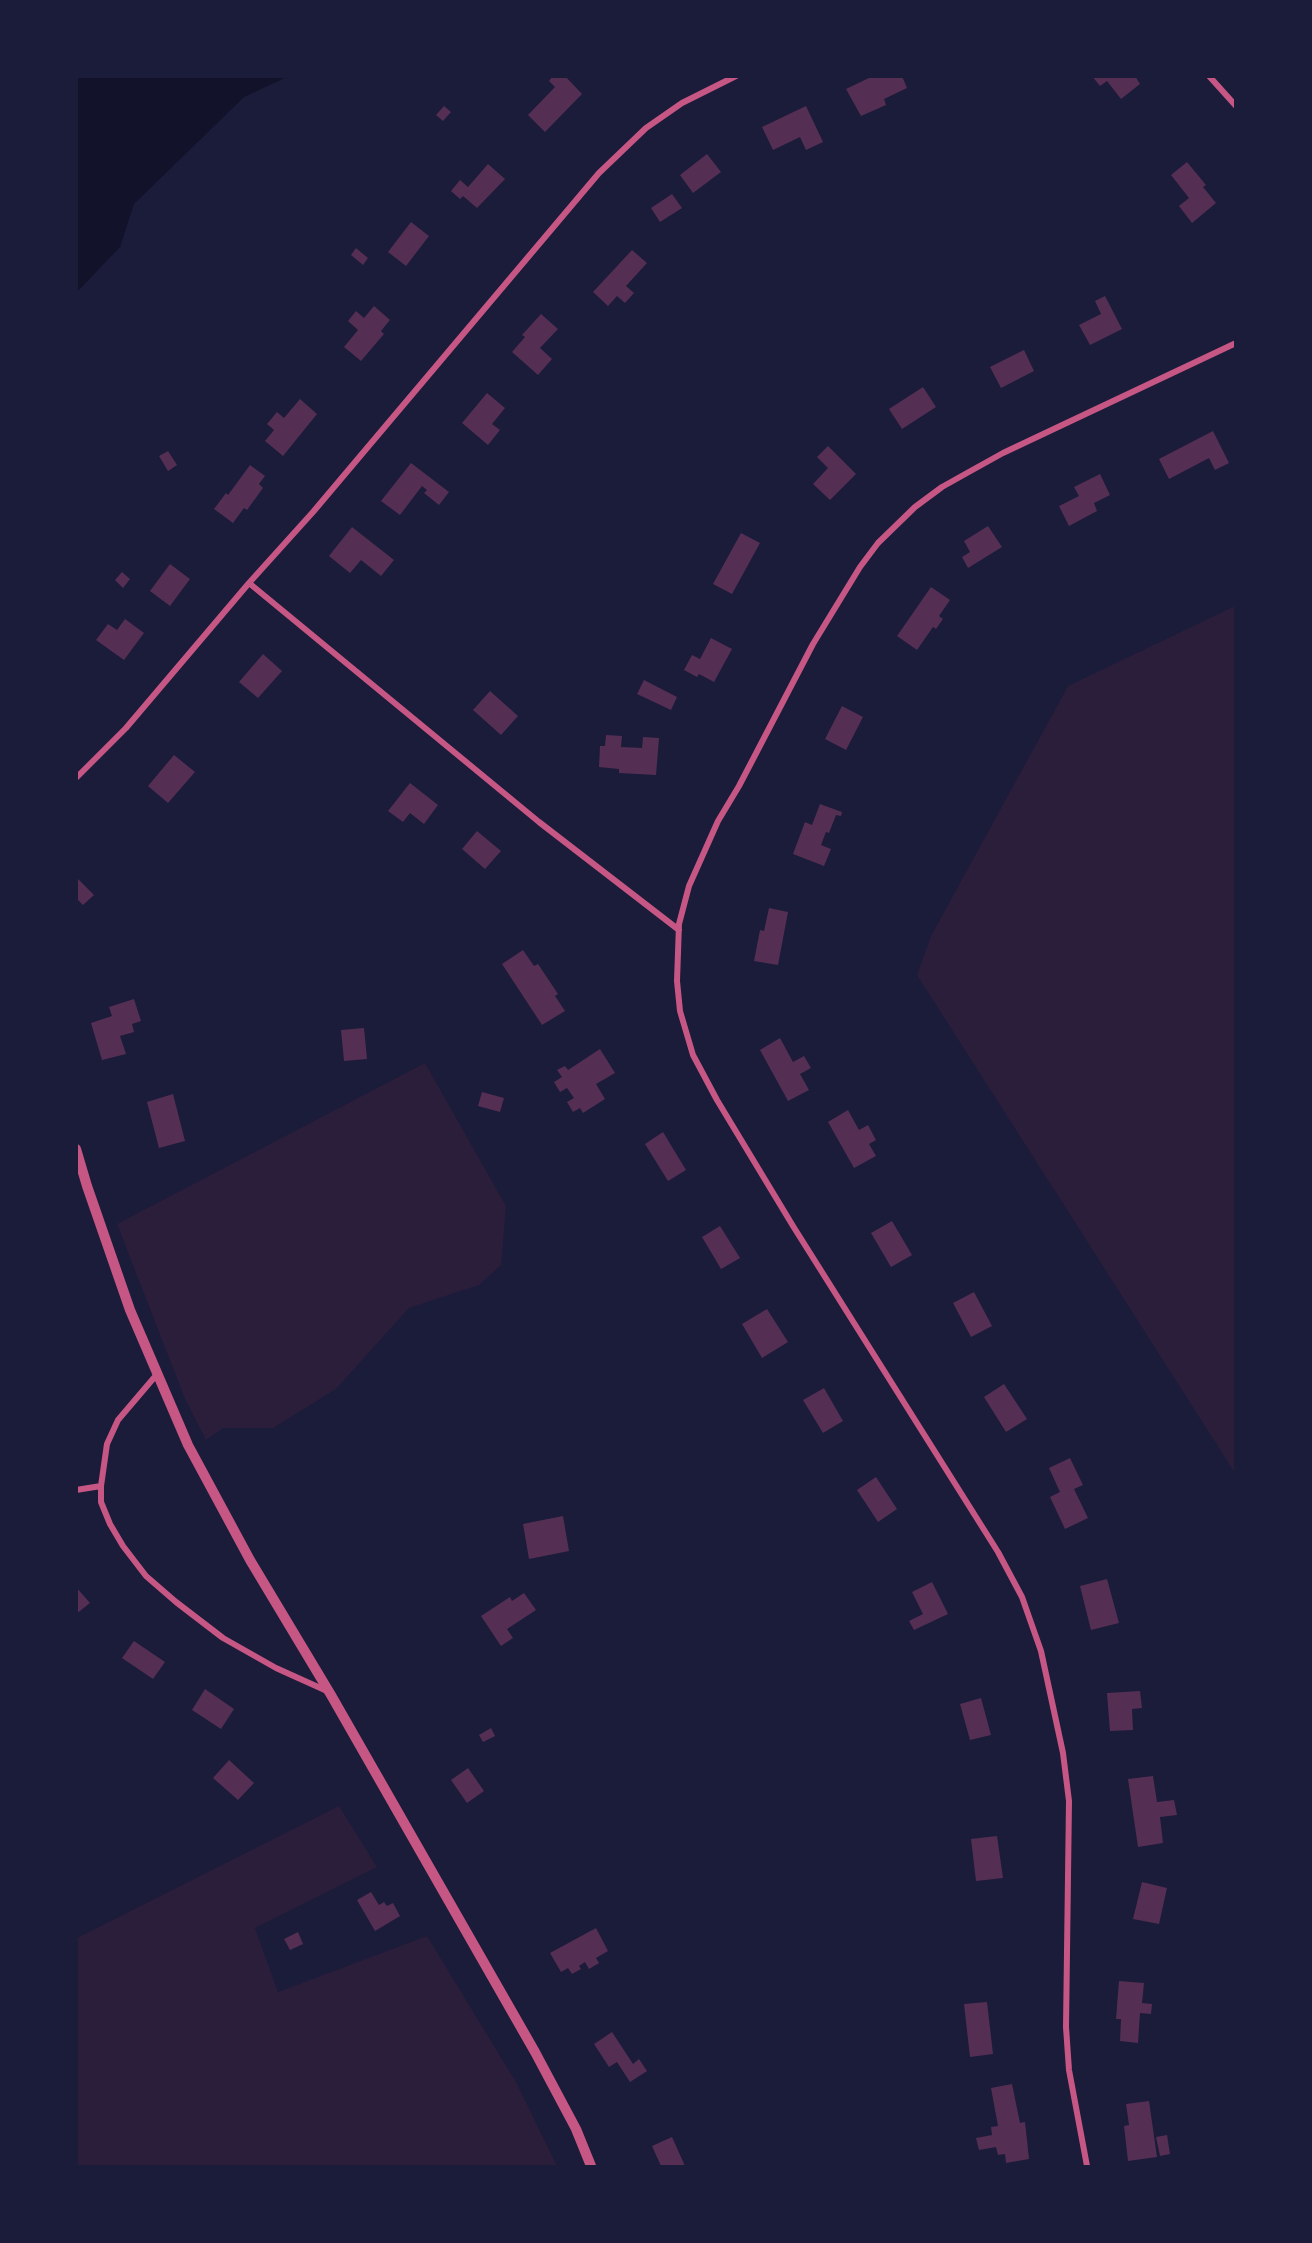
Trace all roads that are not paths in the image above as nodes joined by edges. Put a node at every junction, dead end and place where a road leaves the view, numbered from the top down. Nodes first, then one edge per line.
1 (736, 76) edge
2 (1209, 76) edge
3 (1236, 106) edge
4 (1236, 343) edge
5 (249, 583) junction
6 (76, 778) edge
7 (679, 930) junction
8 (76, 1149) edge
9 (158, 1373) junction
10 (101, 1486) junction
11 (76, 1490) edge
12 (328, 1691) junction
13 (591, 2166) edge
14 (1087, 2166) edge

1 - 5 street
2 - 3 street
4 - 7 street
5 - 6 street
5 - 7 street
7 - 14 street
8 - 9 street
9 - 10 street
9 - 12 street
10 - 11 street
10 - 12 street
12 - 13 street

